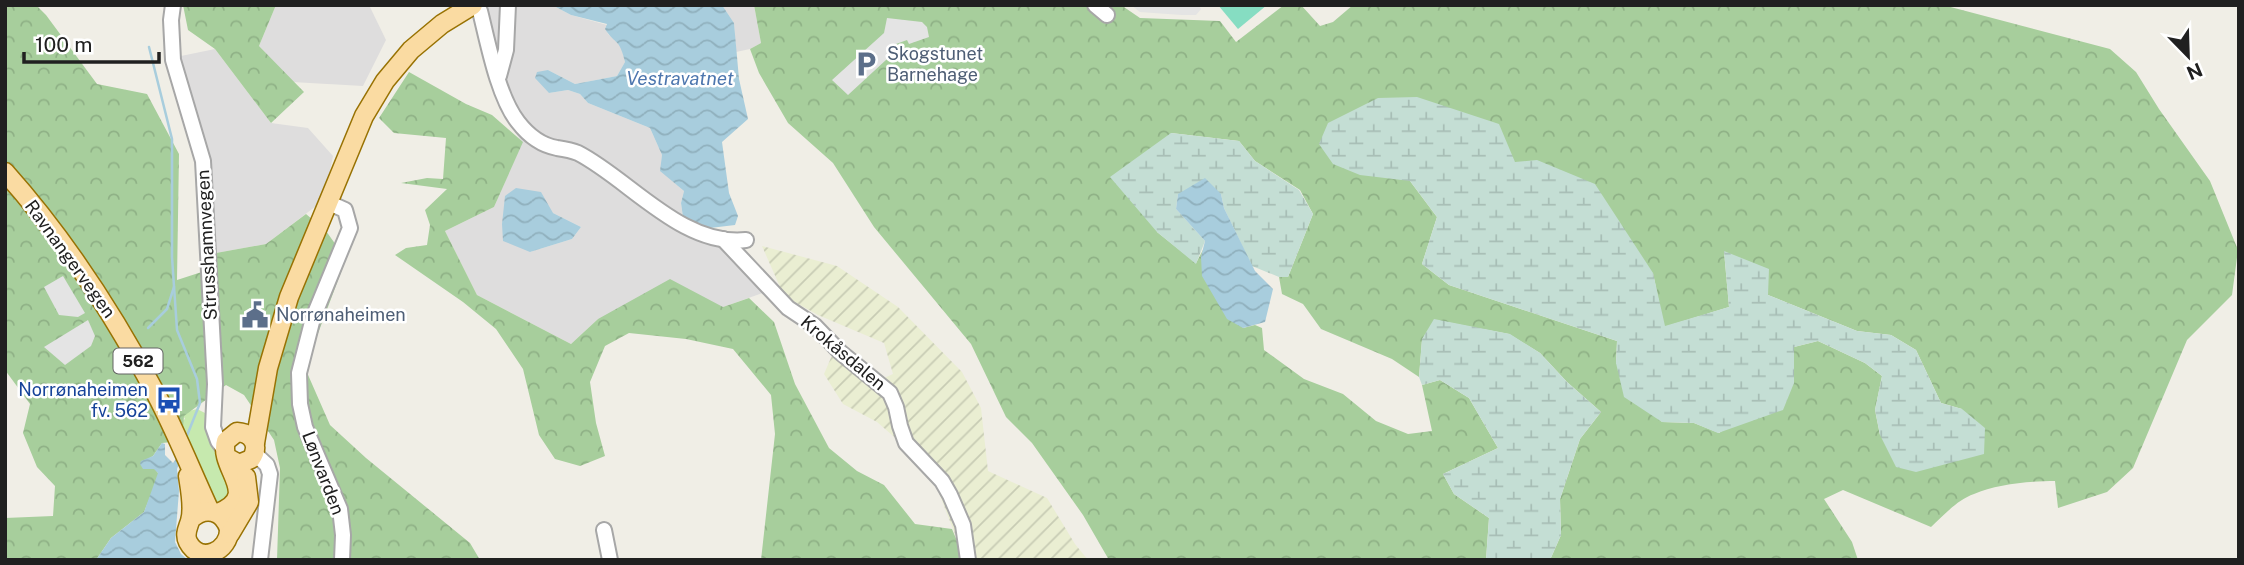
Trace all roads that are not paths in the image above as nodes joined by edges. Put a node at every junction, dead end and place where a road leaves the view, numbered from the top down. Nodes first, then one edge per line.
1 (173, 5) edge
2 (508, 5) edge
3 (477, 8) edge
4 (498, 77) junction
5 (5, 172) edge
6 (327, 202) junction
7 (723, 239) junction
8 (746, 240) dead end
9 (262, 395) junction
10 (230, 443) junction
11 (252, 452) junction
12 (187, 462) junction
13 (214, 512) junction
14 (191, 519) junction
15 (604, 530) dead end
16 (229, 546) edge
17 (206, 557) edge
18 (260, 560) edge
19 (342, 560) edge
20 (610, 560) edge
21 (968, 560) edge

1 - 10 street, Strusshamnvegen
2 - 4 street
3 - 4 street, Krokåsdalen
3 - 6 main road
4 - 7 street, Krokåsdalen
5 - 12 main road, Ravnangervegen / 562
6 - 9 main road
6 - 19 street, Lønvarden
7 - 8 street, Krokåsdalen
7 - 21 street, Krokåsdalen
9 - 10 main road
9 - 11 main road
10 - 11 main road
10 - 11 main road
10 - 13 main road
11 - 16 main road
11 - 18 street
12 - 13 main road, Ravnangervegen / 562
12 - 14 main road, Ravnangervegen / 562
13 - 14 main road
13 - 16 main road, 562
14 - 17 main road, 562
15 - 20 street
16 - 17 main road, 562

